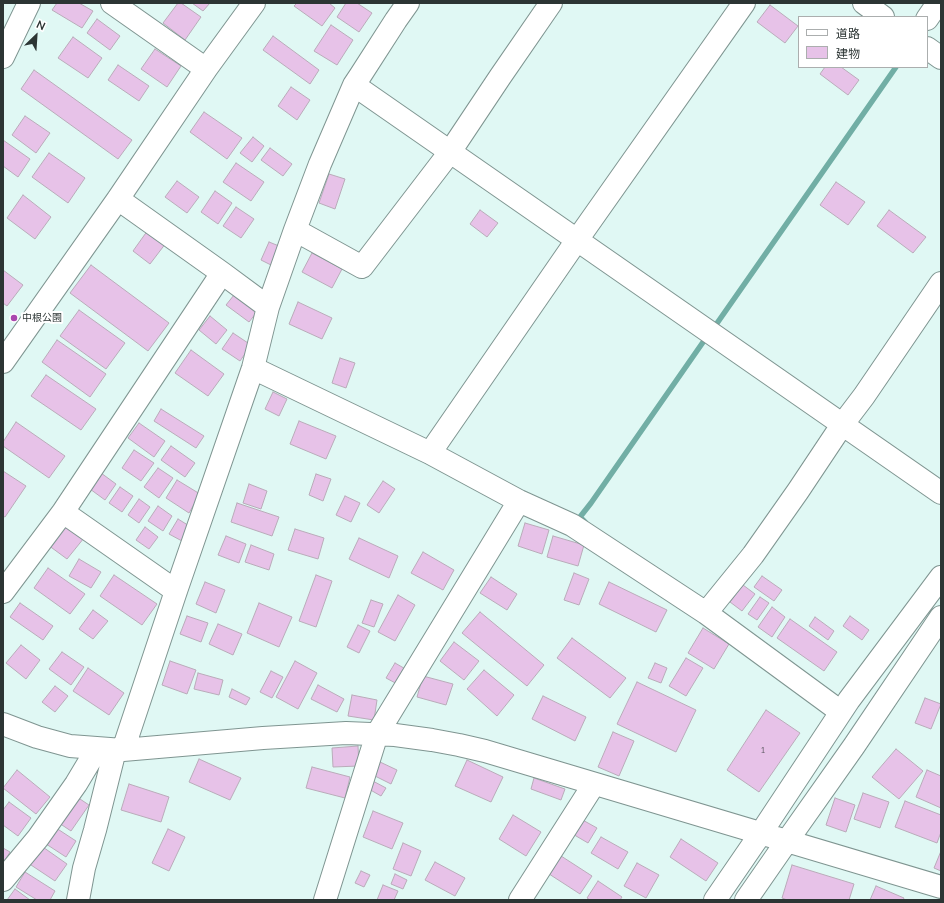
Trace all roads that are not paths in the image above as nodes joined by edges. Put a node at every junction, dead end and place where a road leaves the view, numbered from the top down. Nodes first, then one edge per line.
1 (29, 3) edge
2 (112, 3) edge
3 (254, 3) edge
4 (408, 3) edge
5 (551, 3) edge
6 (744, 3) edge
7 (864, 3) edge
8 (938, 3) edge
9 (882, 16) edge
10 (928, 18) edge
11 (928, 49) edge
12 (3, 57) edge
13 (941, 58) edge
14 (206, 69) junction
15 (354, 85) junction
16 (450, 152) junction
17 (118, 199) junction
18 (295, 230) junction
19 (577, 240) junction
20 (222, 273) junction
21 (941, 283) edge
22 (268, 307) junction
23 (3, 362) edge
24 (253, 368) junction
25 (842, 425) junction
26 (430, 453) junction
27 (941, 493) edge
28 (519, 501) junction
29 (63, 512) junction
30 (941, 577) edge
31 (176, 591) junction
32 (3, 592) edge
33 (706, 613) junction
34 (941, 617) edge
35 (841, 712) junction
36 (3, 724) edge
37 (377, 734) junction
38 (112, 750) junction
39 (594, 784) junction
40 (762, 833) junction
41 (786, 841) junction
42 (3, 880) edge
43 (941, 887) edge
44 (78, 900) edge
45 (325, 900) edge
46 (520, 900) edge
47 (715, 900) edge
48 (746, 900) edge

1 - 12 street
2 - 14 street
3 - 14 street
4 - 15 street
5 - 16 street
6 - 19 street
7 - 9 street
8 - 10 street
11 - 13 street
14 - 17 street
15 - 16 street
15 - 18 street
16 - 18 street
16 - 19 street
17 - 20 street
17 - 23 street
18 - 22 street
19 - 25 street
19 - 26 street
20 - 22 street
20 - 29 street
21 - 25 street
22 - 24 street
24 - 26 street
24 - 31 street
25 - 27 street
25 - 33 street
26 - 28 street
28 - 33 street
28 - 37 street
29 - 31 street
29 - 32 street
30 - 35 street
31 - 38 street
33 - 35 street
34 - 41 street
35 - 40 street
36 - 38 street
37 - 38 street
37 - 39 street
37 - 45 street
38 - 42 street
38 - 44 street
39 - 40 street
39 - 46 street
40 - 41 street
40 - 47 street
41 - 43 street
41 - 48 street

